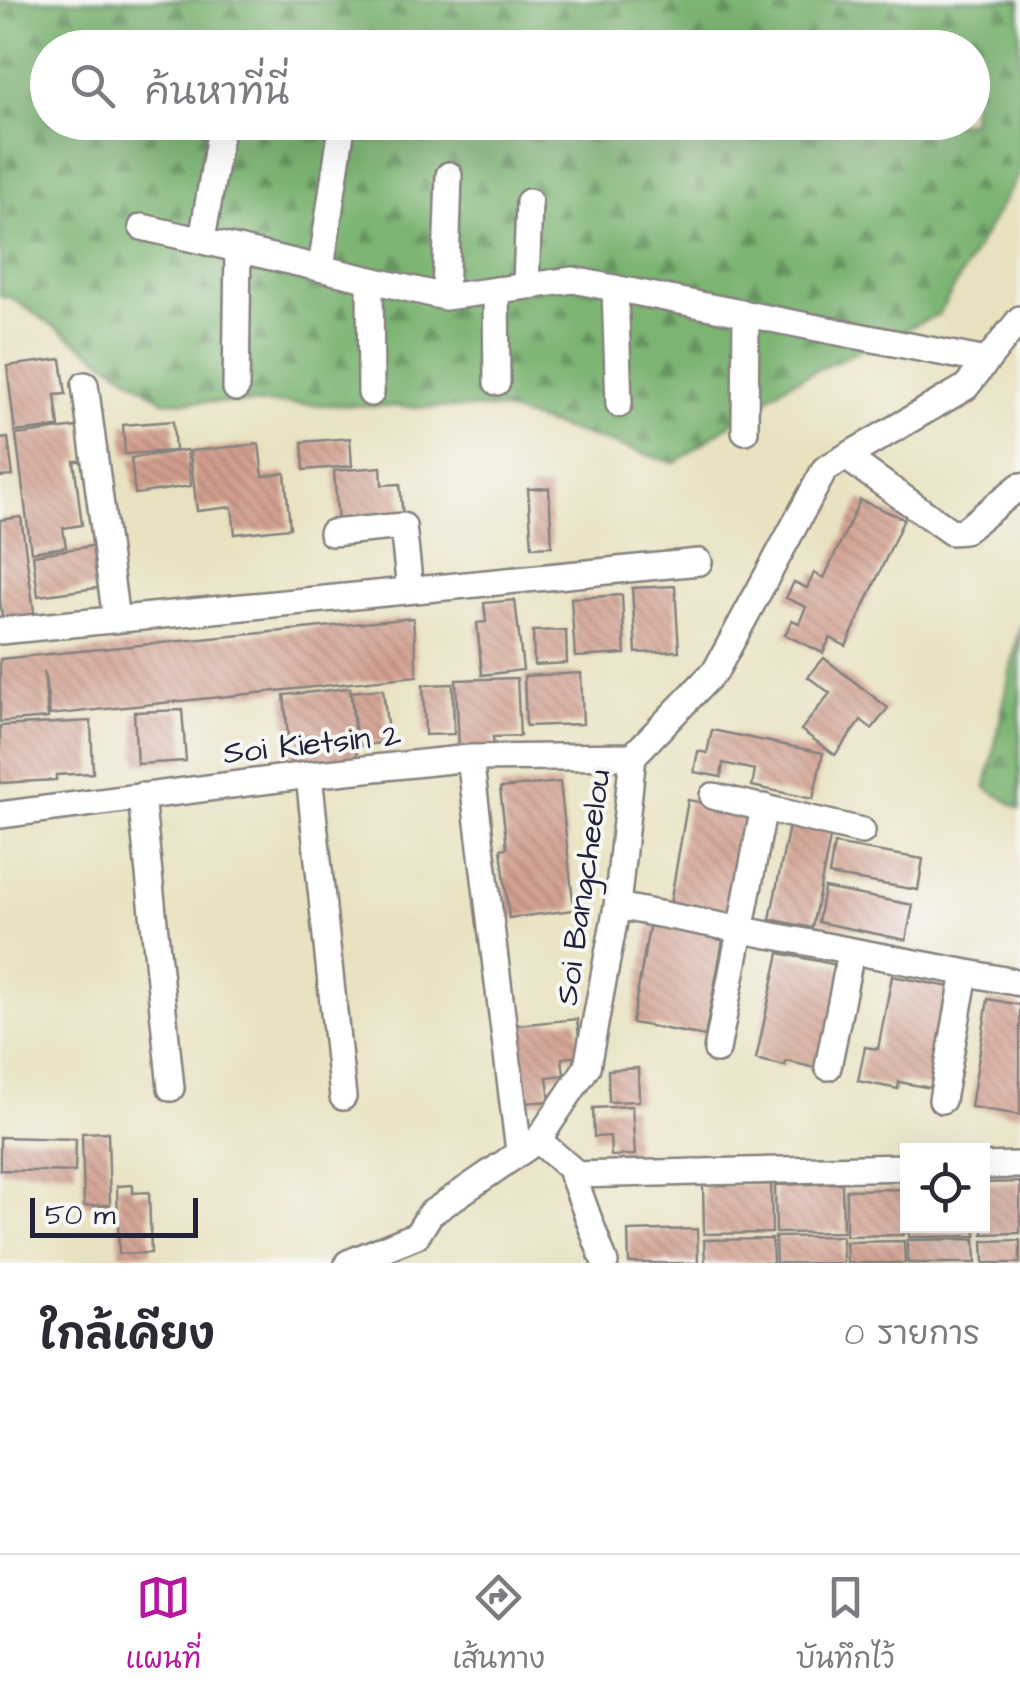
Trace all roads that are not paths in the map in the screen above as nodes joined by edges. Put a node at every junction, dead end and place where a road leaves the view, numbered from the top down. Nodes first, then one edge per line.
1 (219, 140) edge
2 (340, 140) edge
3 (449, 175) dead end
4 (529, 202) dead end
5 (142, 227) dead end
6 (202, 240) junction
7 (238, 249) junction
8 (321, 268) junction
9 (370, 280) junction
10 (526, 286) junction
11 (614, 288) junction
12 (496, 290) junction
13 (444, 297) junction
14 (746, 314) junction
15 (1020, 319) edge
16 (986, 361) junction
17 (498, 382) dead end
18 (85, 385) dead end
19 (236, 388) dead end
20 (371, 393) dead end
21 (620, 404) dead end
22 (745, 431) dead end
23 (846, 457) junction
24 (1020, 486) edge
25 (332, 533) dead end
26 (699, 562) dead end
27 (410, 590) junction
28 (116, 620) junction
29 (0, 631) edge
30 (633, 756) junction
31 (470, 758) junction
32 (309, 775) junction
33 (140, 796) junction
34 (713, 796) dead end
35 (764, 807) junction
36 (0, 816) edge
37 (862, 830) dead end
38 (617, 906) junction
39 (740, 931) junction
40 (851, 952) junction
41 (965, 973) junction
42 (1020, 983) edge
43 (717, 1050) dead end
44 (828, 1067) dead end
45 (172, 1088) dead end
46 (343, 1097) dead end
47 (942, 1100) dead end
48 (528, 1146) junction
49 (1020, 1165) edge
50 (990, 1166) edge
51 (900, 1167) edge
52 (572, 1175) junction
53 (417, 1235) junction
54 (348, 1263) edge
55 (411, 1263) edge
56 (605, 1263) edge

1 - 6 street
2 - 8 street
3 - 13 street
4 - 10 street
5 - 6 street
6 - 7 street
7 - 8 street
7 - 19 street
8 - 9 street
9 - 13 street
9 - 20 street
10 - 11 street
10 - 12 street
11 - 14 street
11 - 21 street
12 - 13 street
12 - 17 street
14 - 16 street
14 - 22 street
15 - 16 street, Soi Bangcheelou
16 - 23 street, Soi Bangcheelou
18 - 28 street
23 - 24 street
23 - 30 street, Soi Bangcheelou
25 - 27 street
26 - 27 street
27 - 28 street
28 - 29 street
30 - 31 street, Soi Kietsin 2
30 - 38 street, Soi Bangcheelou
31 - 32 street, Soi Kietsin 2
31 - 48 street
32 - 33 street, Soi Kietsin 2
32 - 46 street
33 - 36 street, Soi Kietsin 2
33 - 45 street
34 - 35 street
35 - 37 street
35 - 39 street
38 - 39 street
38 - 48 street, Soi Bangcheelou
39 - 40 street
39 - 43 street
40 - 41 street
40 - 44 street
41 - 42 street
41 - 47 street
48 - 52 street
48 - 53 street, Soi Bangcheelou
49 - 50 street
51 - 52 street
52 - 56 street
53 - 54 street, Soi Bangcheelou
53 - 55 street

